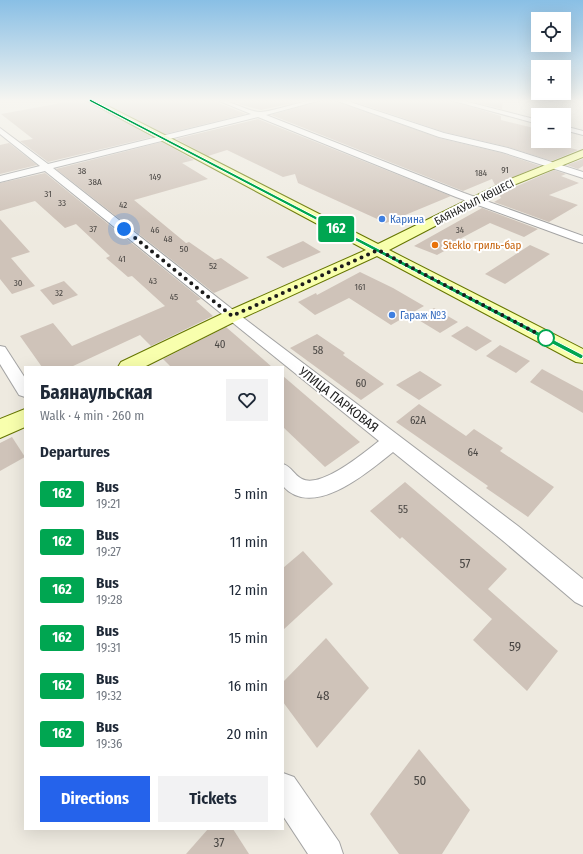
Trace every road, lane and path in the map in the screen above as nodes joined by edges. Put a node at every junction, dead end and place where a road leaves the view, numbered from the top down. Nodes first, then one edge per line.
1 (12, 140) edge
2 (155, 140) edge
3 (166, 140) edge
4 (323, 140) edge
5 (462, 140) edge
6 (583, 153) edge
7 (552, 166) junction
8 (45, 167) junction
9 (583, 175) edge
10 (0, 179) edge
11 (477, 200) junction
12 (583, 240) edge
13 (378, 250) junction
14 (232, 316) junction
15 (0, 351) edge
16 (583, 357) edge
17 (130, 366) edge
18 (24, 389) edge
19 (24, 418) edge
20 (0, 430) edge
21 (392, 442) junction
22 (284, 473) edge
23 (583, 594) edge
24 (284, 790) edge
25 (327, 854) edge

1 - 8 street, УЛИЦА ПАРКОВАЯ
2 - 8 street
3 - 13 main road
4 - 11 street
5 - 7 street
6 - 7 main road, БАЯНАУЫЛ КӨШЕСІ
7 - 9 street
7 - 11 main road, БАЯНАУЫЛ КӨШЕСІ
8 - 10 street
8 - 14 street, УЛИЦА ПАРКОВАЯ
11 - 12 street
11 - 13 main road, БАЯНАУЫЛ КӨШЕСІ
13 - 14 main road, БАЯНАУЫЛ КӨШЕСІ
13 - 16 main road
14 - 17 main road, БАЯНАУЫЛ КӨШЕСІ
14 - 21 street, УЛИЦА ПАРКОВАЯ
15 - 18 street
19 - 20 main road
21 - 22 street
21 - 23 street, УЛИЦА ПАРКОВАЯ
24 - 25 street

